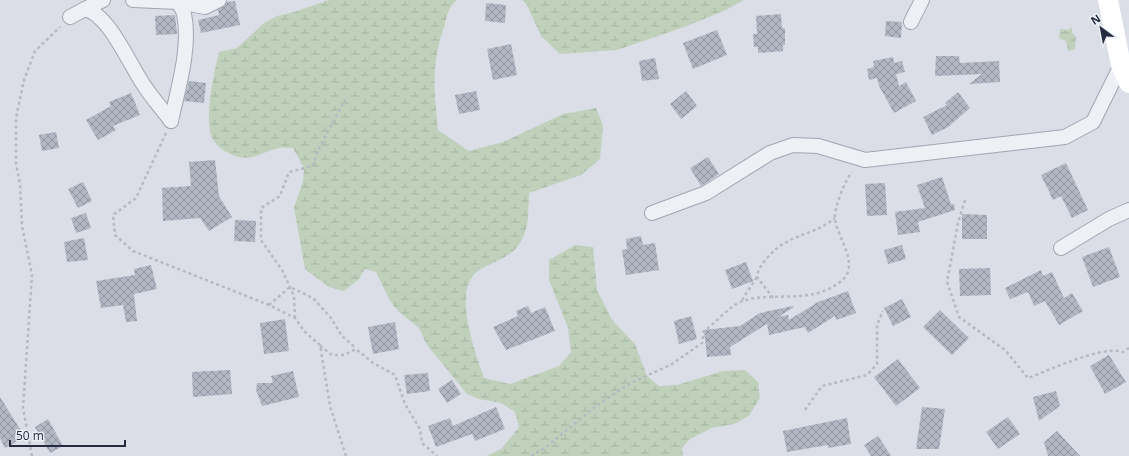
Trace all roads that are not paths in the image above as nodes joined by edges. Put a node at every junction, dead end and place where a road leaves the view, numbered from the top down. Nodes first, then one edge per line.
1 (103, 0) edge
2 (133, 0) edge
3 (220, 0) edge
4 (922, 0) edge
5 (1108, 0) edge
6 (177, 1) edge
7 (85, 9) junction
8 (70, 17) road end
9 (911, 22) dead end
10 (1122, 65) junction
11 (1129, 84) edge
12 (1129, 210) edge
13 (652, 213) dead end
14 (1061, 248) dead end

1 - 7 street
2 - 6 street
3 - 6 street
4 - 9 street
5 - 10 street
6 - 7 street
7 - 8 street
10 - 11 street
10 - 13 street
12 - 14 street

